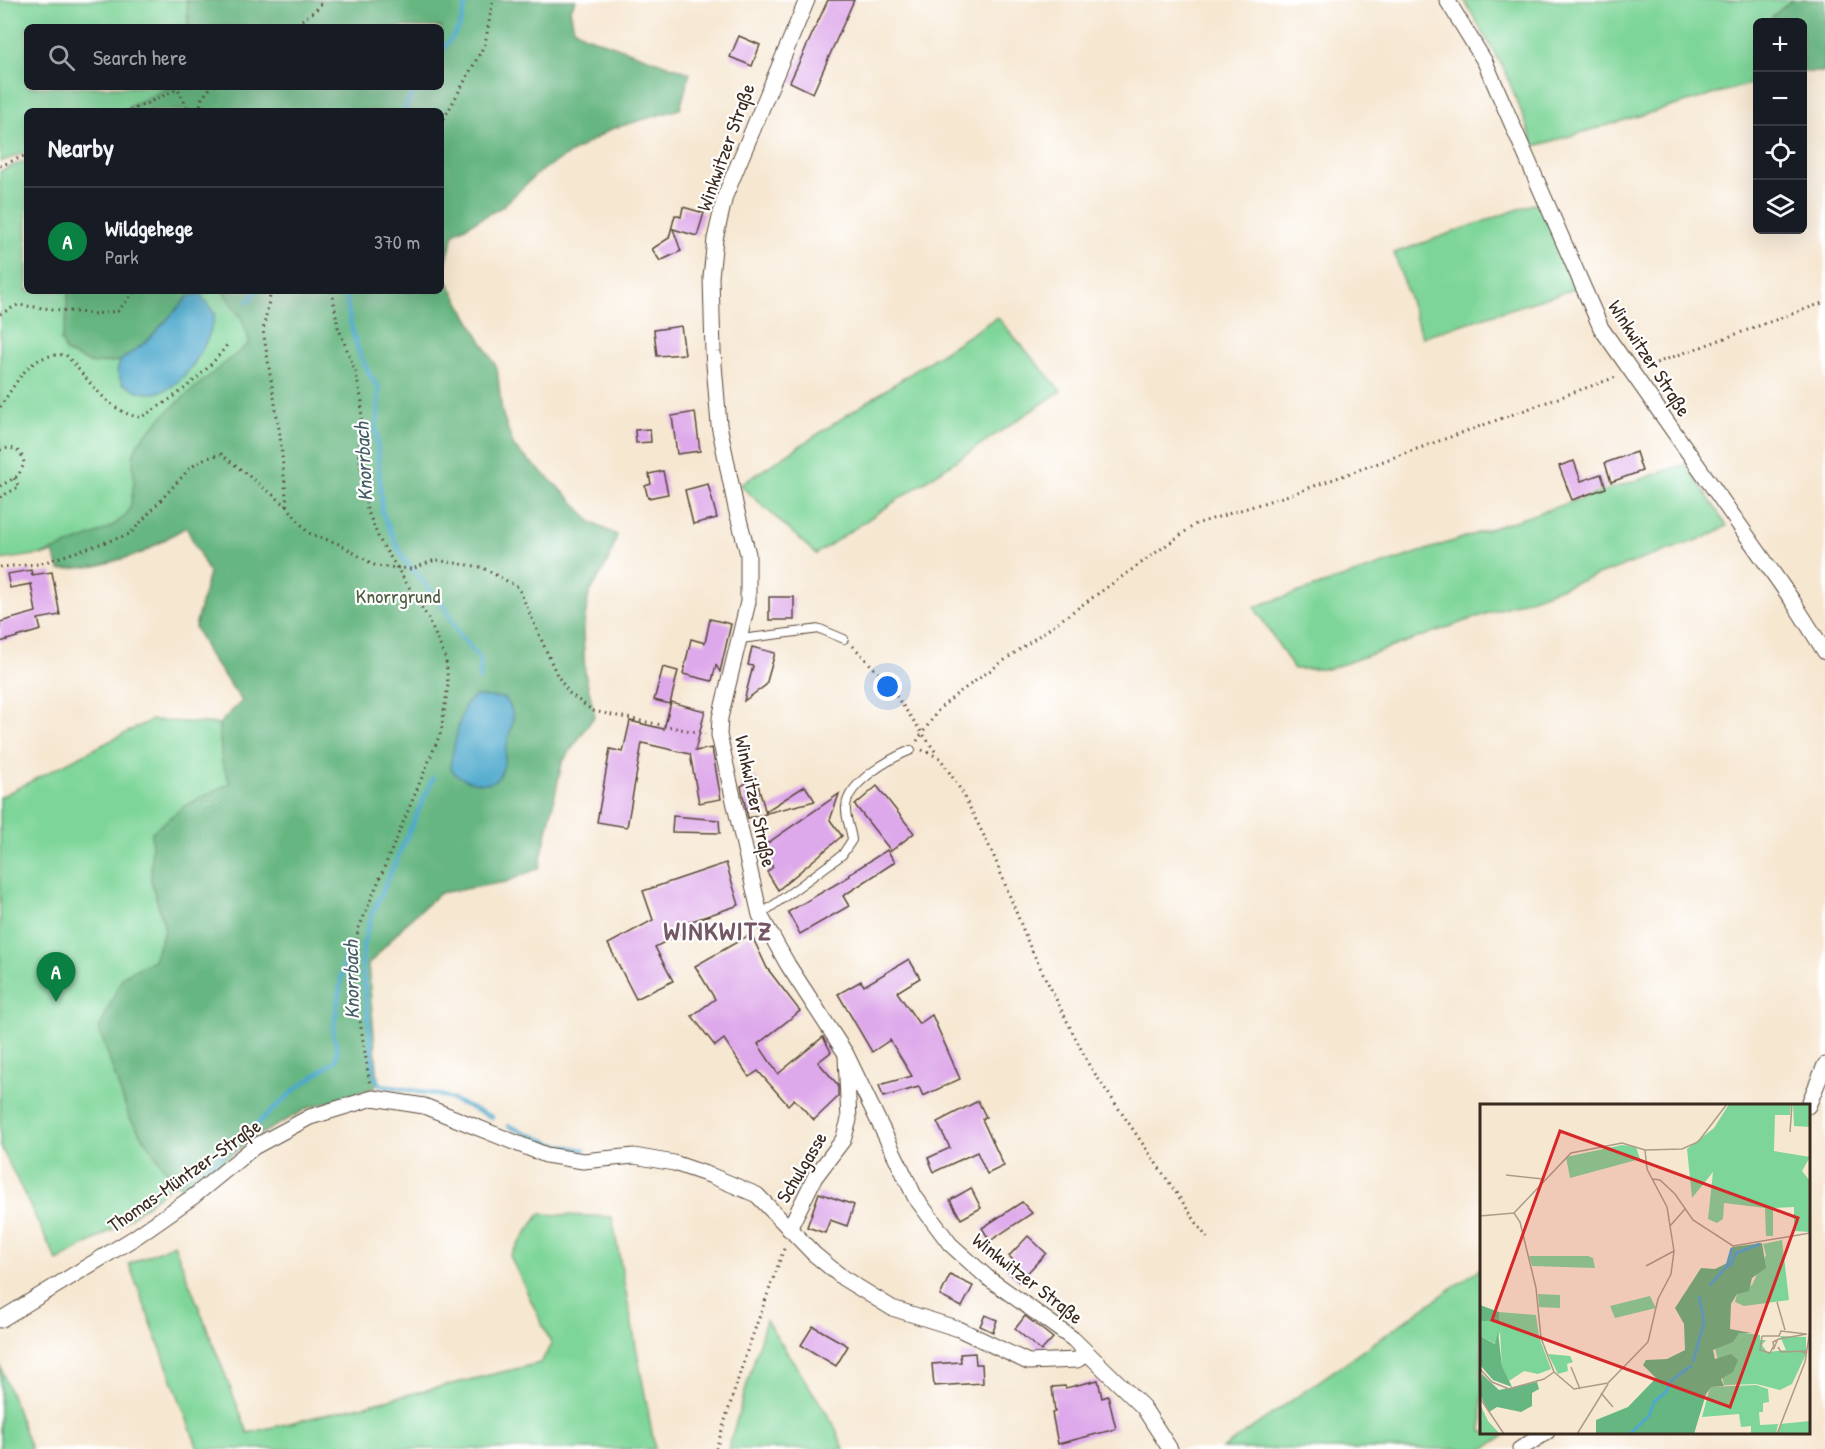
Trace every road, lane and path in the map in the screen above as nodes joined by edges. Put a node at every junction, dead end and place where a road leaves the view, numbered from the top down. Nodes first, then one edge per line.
1 (324, 0) edge
2 (493, 0) edge
3 (807, 0) edge
4 (1447, 0) edge
5 (295, 24) edge
6 (176, 90) edge
7 (178, 90) edge
8 (209, 90) edge
9 (137, 108) edge
10 (188, 108) edge
11 (200, 108) edge
12 (444, 119) edge
13 (24, 156) edge
14 (0, 166) edge
15 (132, 294) edge
16 (270, 294) edge
17 (332, 294) edge
18 (1825, 302) edge
19 (0, 314) edge
20 (229, 342) dead end
21 (1630, 372) junction
22 (0, 407) edge
23 (0, 450) edge
24 (14, 478) junction
25 (0, 486) edge
26 (0, 497) edge
27 (287, 506) junction
28 (0, 567) edge
29 (397, 569) junction
30 (741, 639) junction
31 (844, 639) joint
32 (1825, 652) edge
33 (921, 733) junction
34 (719, 735) junction
35 (911, 750) junction
36 (940, 758) junction
37 (760, 915) junction
38 (846, 1054) junction
39 (1825, 1065) edge
40 (1822, 1081) edge
41 (373, 1098) junction
42 (1809, 1104) edge
43 (789, 1229) junction
44 (1207, 1238) dead end
45 (0, 1320) edge
46 (1087, 1353) junction
47 (1543, 1434) edge
48 (716, 1449) edge
49 (1170, 1449) edge
50 (1520, 1449) edge

1 - 5 path
2 - 12 path
3 - 30 street, Winkwitzer Straße
4 - 21 street, Winkwitzer Straße
6 - 9 path
7 - 10 path
8 - 11 path
13 - 14 path
15 - 19 path
16 - 27 path
17 - 29 path
18 - 21 path
20 - 22 path
21 - 32 street, Winkwitzer Straße
21 - 33 path
23 - 24 path
24 - 25 path
24 - 26 path
27 - 28 path
27 - 29 path
29 - 34 path
29 - 41 path
30 - 31 lane
30 - 34 street, Winkwitzer Straße
31 - 33 path
33 - 35 path
33 - 36 path
34 - 37 street, Winkwitzer Straße
35 - 36 path
35 - 37 lane
36 - 44 path
37 - 38 street, Winkwitzer Straße
38 - 43 street, Schulgasse
38 - 46 street, Winkwitzer Straße
39 - 40 street
40 - 42 street
41 - 43 street, Thomas-Müntzer-Straße
41 - 45 street, Thomas-Müntzer-Straße
43 - 46 street, Thomas-Müntzer-Straße
43 - 48 path
46 - 49 street, Winkwitzer Straße
47 - 50 street

